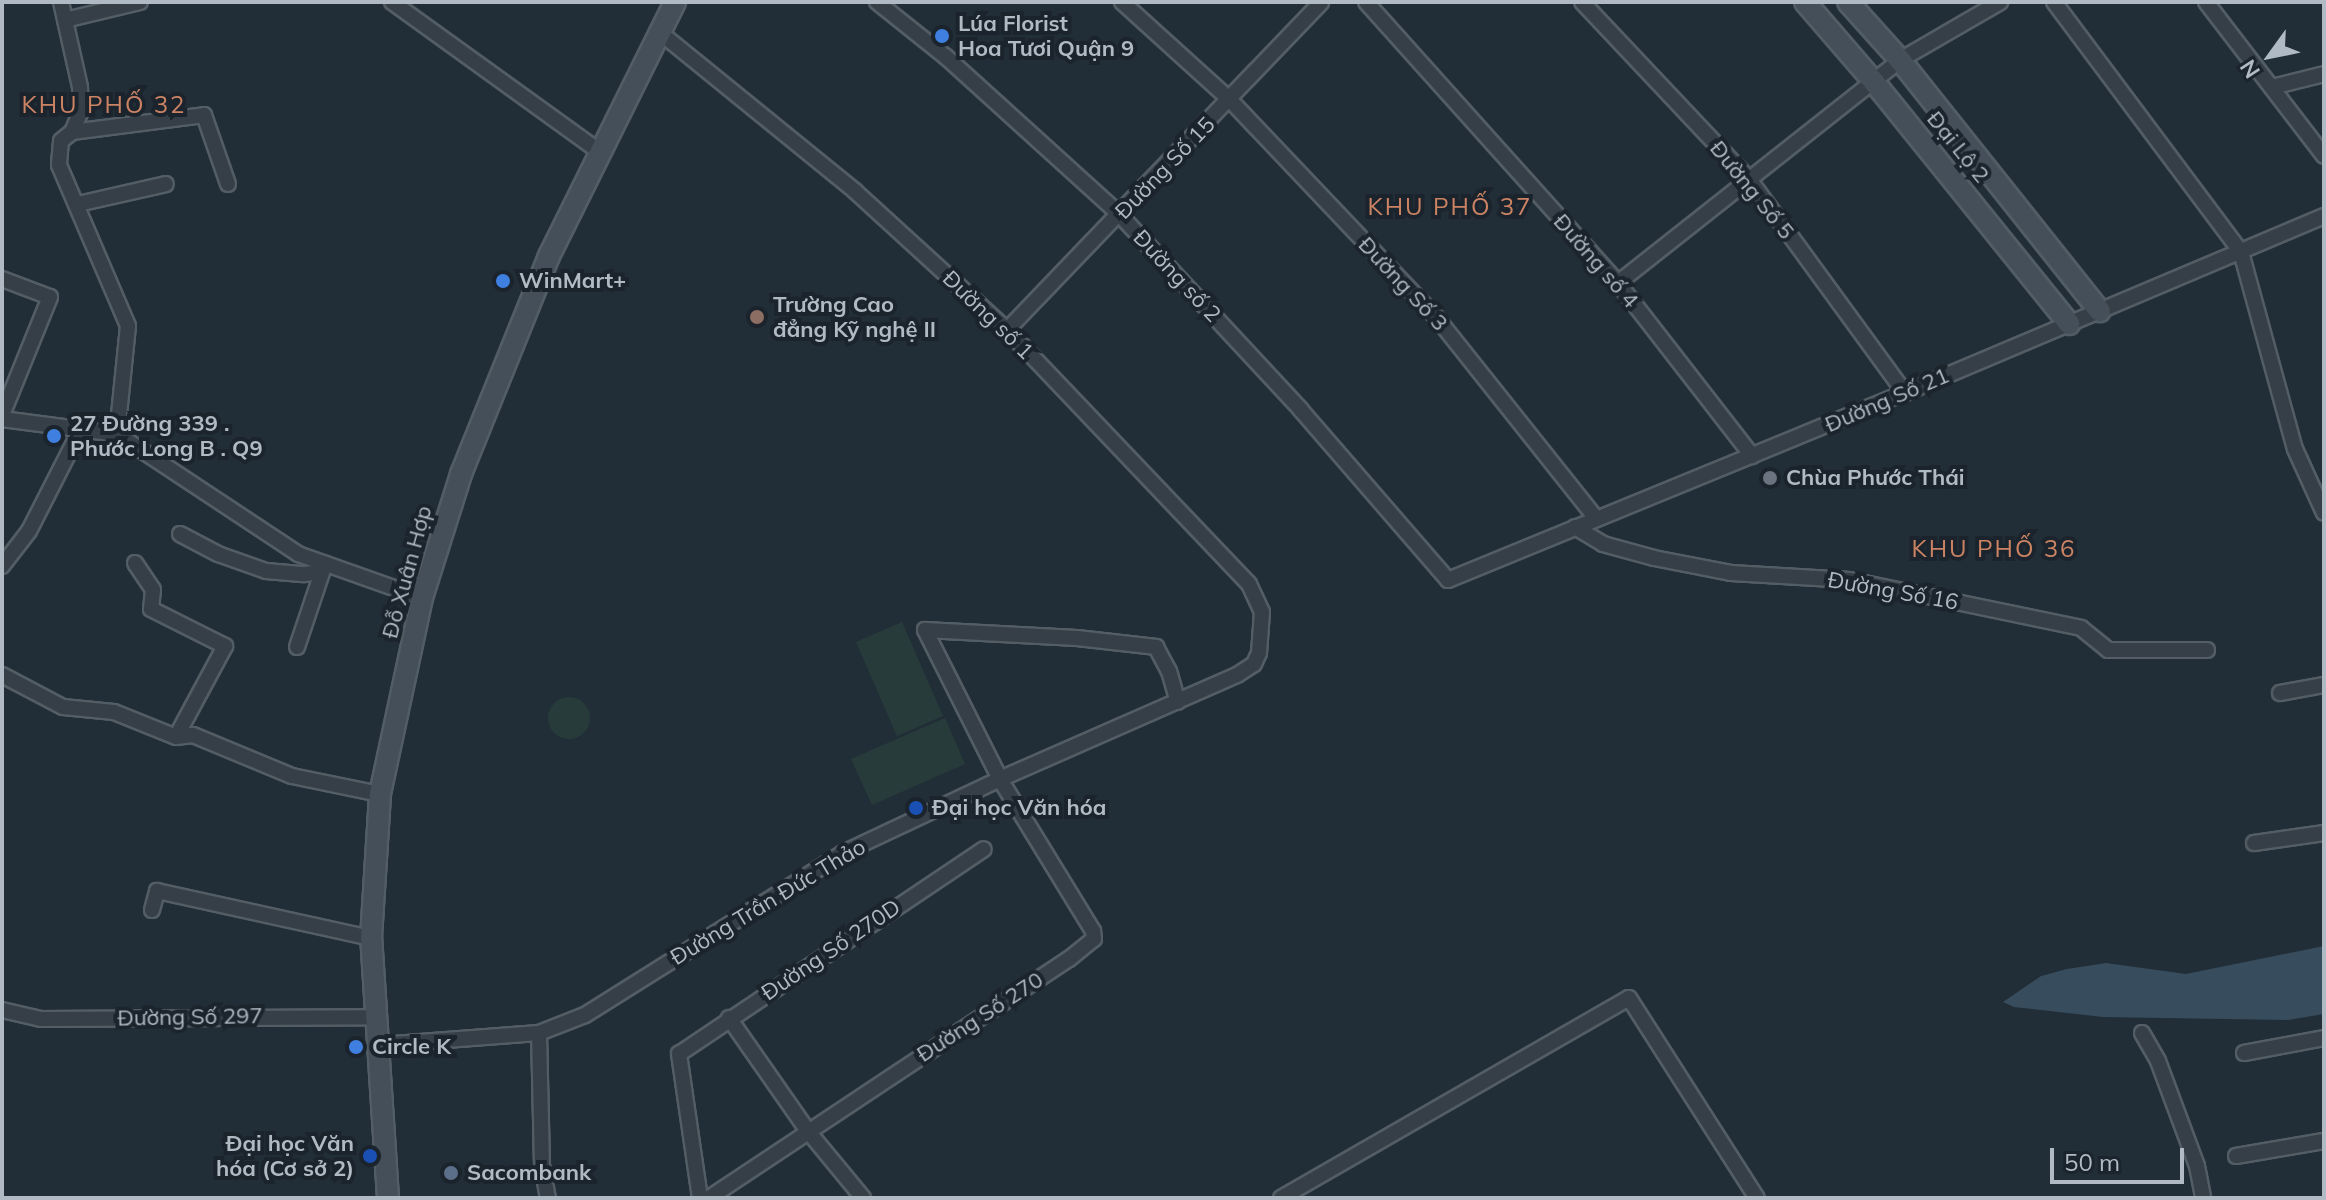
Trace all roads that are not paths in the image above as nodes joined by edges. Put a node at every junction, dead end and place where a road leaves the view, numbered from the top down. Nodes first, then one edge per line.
1 (61, 2) edge
2 (140, 2) edge
3 (392, 2) edge
4 (877, 2) edge
5 (1122, 2) edge
6 (1321, 2) edge
7 (1366, 2) edge
8 (1582, 2) edge
9 (1805, 2) edge
10 (1848, 2) edge
11 (2000, 2) edge
12 (2054, 2) edge
13 (2206, 2) edge
14 (669, 4) edge
15 (65, 20) junction
16 (658, 31) junction
17 (1900, 60) junction
18 (2324, 74) edge
19 (1874, 82) junction
20 (2272, 87) junction
21 (1230, 100) junction
22 (72, 132) junction
23 (601, 153) junction
24 (2324, 156) edge
25 (1749, 179) junction
26 (166, 184) dead end
27 (228, 184) dead end
28 (78, 204) junction
29 (1120, 215) junction
30 (2324, 216) edge
31 (2241, 252) junction
32 (2, 279) edge
33 (1618, 283) junction
34 (2100, 311) junction
35 (2069, 324) junction
36 (1007, 330) junction
37 (1905, 393) junction
38 (2, 417) edge
39 (81, 429) junction
40 (117, 434) junction
41 (1752, 456) junction
42 (2324, 513) edge
43 (1595, 517) junction
44 (1575, 527) junction
45 (180, 534) dead end
46 (135, 563) dead end
47 (2, 566) edge
48 (324, 568) junction
49 (1448, 580) joint
50 (422, 598) junction
51 (1262, 640) joint
52 (297, 647) dead end
53 (2207, 650) dead end
54 (2, 675) edge
55 (2324, 685) edge
56 (2280, 693) dead end
57 (1178, 702) junction
58 (176, 737) junction
59 (1000, 779) junction
60 (380, 794) junction
61 (2324, 833) edge
62 (2254, 843) dead end
63 (984, 849) dead end
64 (152, 910) dead end
65 (371, 938) junction
66 (2, 1010) edge
67 (379, 1017) junction
68 (729, 1018) junction
69 (539, 1033) junction
70 (2142, 1033) dead end
71 (2324, 1038) edge
72 (380, 1045) junction
73 (2244, 1053) dead end
74 (807, 1130) junction
75 (2324, 1141) edge
76 (2236, 1156) dead end
77 (388, 1198) edge
78 (548, 1198) edge
79 (700, 1198) edge
80 (709, 1198) edge
81 (863, 1198) edge
82 (1281, 1198) edge
83 (1757, 1198) edge
84 (2203, 1198) edge

1 - 15 street
2 - 15 street
3 - 23 street
4 - 29 street, Đường số 2
5 - 21 street, Đường Số 3
6 - 21 street, Đường Số 15
7 - 33 street, Đường số 4
8 - 25 street, Đường Số 5
9 - 19 main road, Đại Lộ 2
10 - 17 main road, Đại Lộ 2
11 - 17 street
12 - 31 street
13 - 20 street
14 - 16 main road, Đỗ Xuân Hợp
15 - 22 street
16 - 23 main road, Đỗ Xuân Hợp
16 - 36 street, Đường số 1
17 - 19 street
17 - 34 main road, Đại Lộ 2
18 - 20 street
19 - 25 street
19 - 35 main road, Đại Lộ 2
20 - 24 street
21 - 29 street, Đường Số 15
21 - 43 street, Đường Số 3
22 - 27 street
22 - 28 street
23 - 50 main road, Đỗ Xuân Hợp
25 - 33 street
25 - 37 street, Đường Số 5
26 - 28 street
28 - 40 street
29 - 36 street, Đường Số 15
29 - 49 street, Đường số 2
30 - 31 street, Đường Số 21
31 - 34 street, Đường Số 21
31 - 42 street
32 - 38 street
33 - 41 street, Đường số 4
34 - 35 street, Đường Số 21
35 - 37 street, Đường Số 21
36 - 51 street, Đường số 1
37 - 41 street, Đường Số 21
38 - 39 street
39 - 40 street
39 - 47 street
40 - 48 street
41 - 43 street, Đường Số 21
43 - 44 street, Đường Số 21
44 - 49 street, Đường Số 21
44 - 53 street, Đường Số 16
45 - 48 street
46 - 58 street
48 - 50 street
48 - 52 street
50 - 60 main road, Đỗ Xuân Hợp
51 - 57 street, Đường Trần Đức Thảo
54 - 58 street
55 - 56 street
57 - 59 street, Đường Trần Đức Thảo
57 - 59 street
58 - 60 street
59 - 69 street, Đường Trần Đức Thảo
59 - 74 street, Đường Số 270
60 - 65 main road, Đỗ Xuân Hợp
61 - 62 street
63 - 68 street, Đường Số 270D
64 - 65 street
65 - 67 main road, Đỗ Xuân Hợp
66 - 67 street, Đường Số 297
67 - 72 main road, Đỗ Xuân Hợp
68 - 74 street
68 - 79 street, Đường Số 270D
69 - 72 street, Đường Trần Đức Thảo
69 - 78 street
70 - 84 street
71 - 73 street
72 - 77 main road, Đỗ Xuân Hợp
74 - 80 street, Đường Số 270
74 - 81 street
75 - 76 street
82 - 83 street

